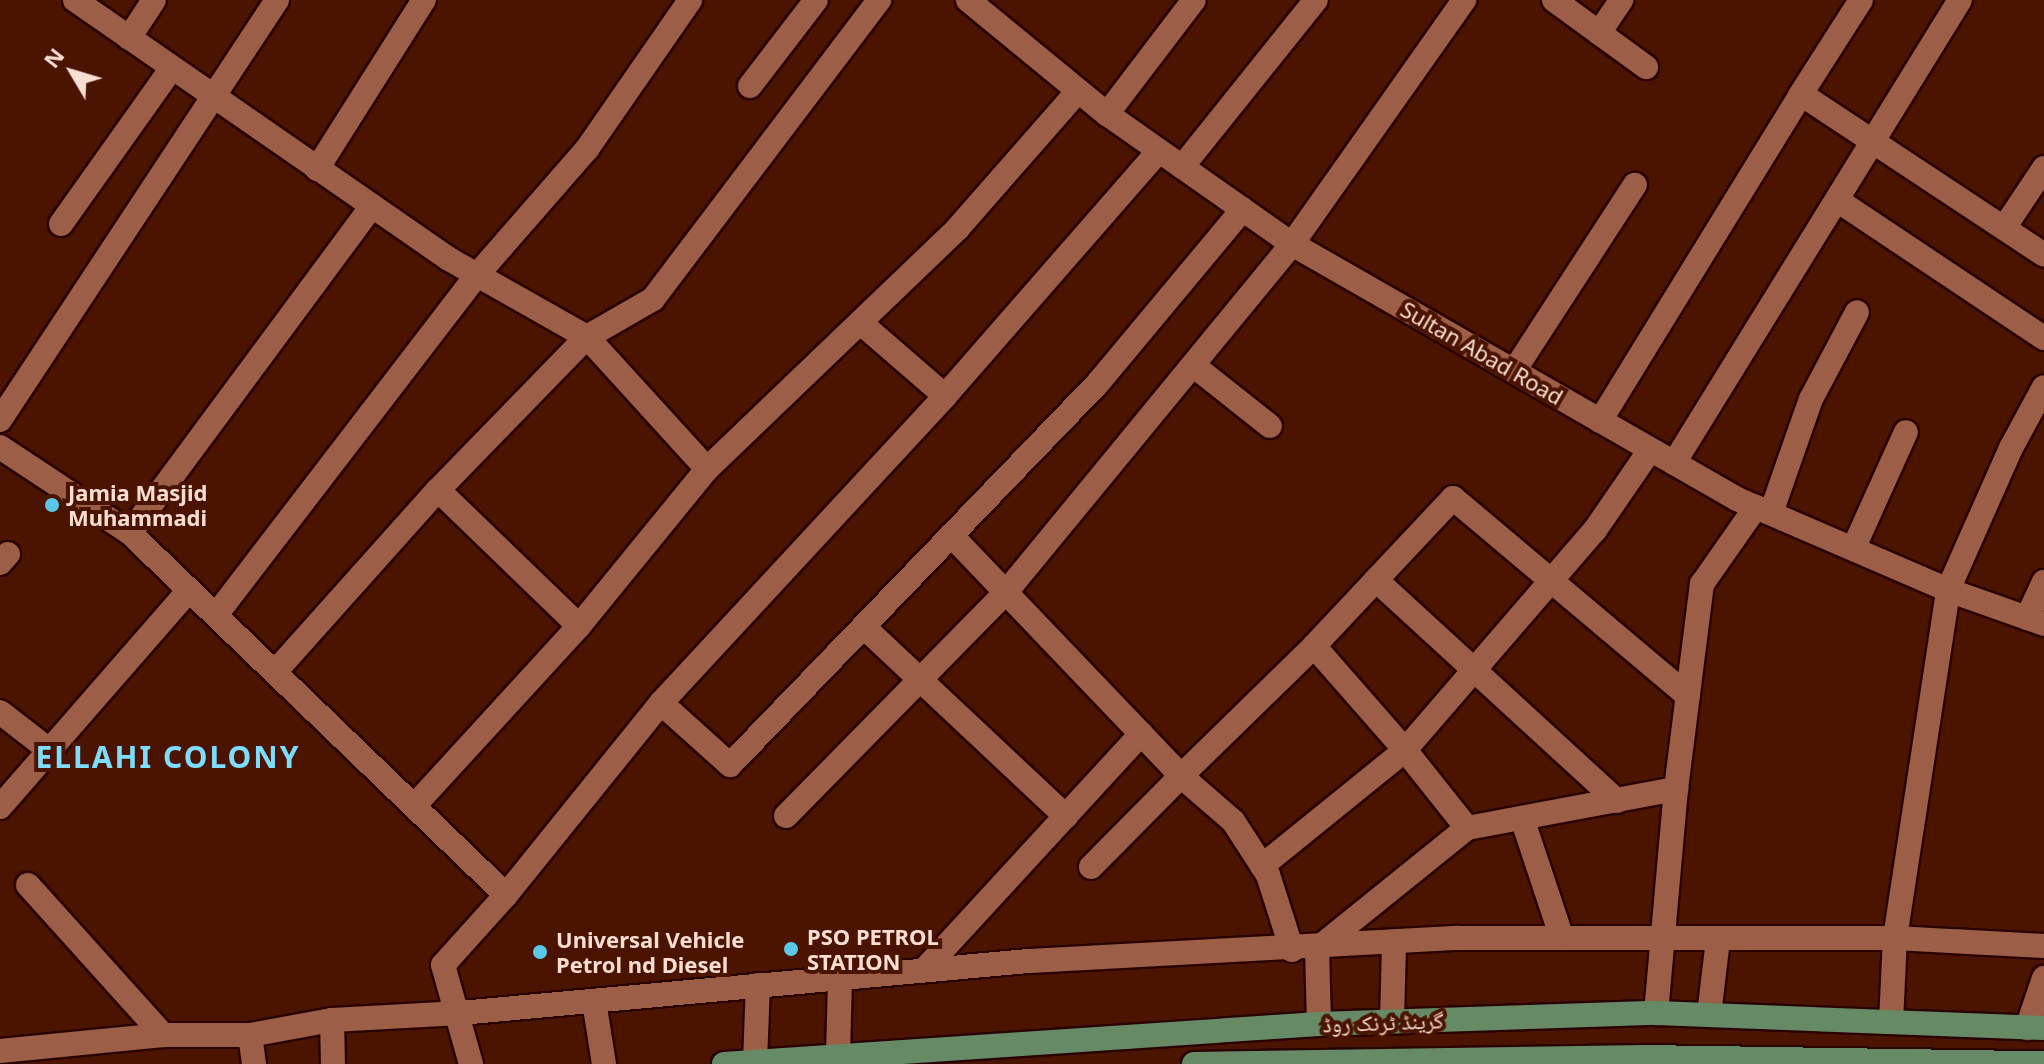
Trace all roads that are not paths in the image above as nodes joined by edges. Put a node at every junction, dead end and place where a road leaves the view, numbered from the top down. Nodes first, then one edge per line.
1 (75, 0) edge
2 (154, 0) edge
3 (277, 0) edge
4 (424, 0) edge
5 (690, 0) edge
6 (816, 0) edge
7 (879, 0) edge
8 (1194, 0) edge
9 (1316, 0) edge
10 (1464, 0) edge
11 (1554, 0) edge
12 (1621, 0) edge
13 (1861, 0) edge
14 (1960, 0) edge
15 (976, 3) edge
16 (1599, 33) junction
17 (129, 38) junction
18 (1646, 67) dead end
19 (172, 68) junction
20 (750, 86) dead end
21 (1078, 91) junction
22 (1801, 94) junction
23 (213, 98) junction
24 (1107, 114) junction
25 (1873, 141) junction
26 (1159, 151) junction
27 (1182, 167) junction
28 (2044, 168) edge
29 (317, 169) junction
30 (1635, 185) dead end
31 (1837, 200) junction
32 (372, 206) junction
33 (1243, 209) junction
34 (61, 224) dead end
35 (2004, 228) junction
36 (1292, 244) junction
37 (2044, 255) edge
38 (477, 275) junction
39 (1857, 312) dead end
40 (862, 324) junction
41 (587, 337) junction
42 (2044, 338) edge
43 (1193, 365) junction
44 (1514, 371) junction
45 (2044, 387) edge
46 (945, 396) junction
47 (0, 420) edge
48 (1600, 421) junction
49 (1270, 426) dead end
50 (1906, 432) dead end
51 (0, 447) edge
52 (1650, 450) junction
53 (1674, 463) junction
54 (707, 469) junction
55 (438, 490) junction
56 (1764, 510) junction
57 (130, 533) junction
58 (951, 535) junction
59 (1854, 547) junction
60 (1376, 580) junction
61 (1551, 581) junction
62 (2044, 582) edge
63 (189, 590) junction
64 (1948, 590) junction
65 (1007, 591) junction
66 (216, 615) junction
67 (2035, 621) edge
68 (579, 626) junction
69 (864, 627) junction
70 (1314, 646) junction
71 (1475, 669) junction
72 (275, 672) junction
73 (918, 681) junction
74 (1688, 696) junction
75 (661, 703) junction
76 (0, 712) edge
77 (1141, 734) junction
78 (49, 750) junction
79 (1405, 750) junction
80 (1181, 776) junction
81 (1676, 789) junction
82 (1617, 801) junction
83 (415, 805) junction
84 (0, 807) edge
85 (786, 816) dead end
86 (1066, 817) junction
87 (1522, 818) junction
88 (1467, 828) junction
89 (1262, 866) junction
90 (1091, 867) dead end
91 (28, 885) dead end
92 (506, 895) junction
93 (1562, 938) junction
94 (1895, 938) junction
95 (1663, 939) junction
96 (1718, 939) junction
97 (1394, 943) junction
98 (2044, 946) edge
99 (1317, 949) junction
100 (1292, 950) junction
101 (924, 970) junction
102 (840, 977) junction
103 (2044, 978) edge
104 (758, 985) junction
105 (594, 1001) junction
106 (460, 1013) junction
107 (1656, 1013) junction
108 (1709, 1015) junction
109 (332, 1020) junction
110 (1397, 1021) junction
111 (1891, 1022) junction
112 (1319, 1024) junction
113 (2035, 1028) edge
114 (163, 1035) junction
115 (250, 1035) junction
116 (0, 1051) edge
117 (838, 1056) junction
118 (1401, 1059) junction
119 (1644, 1060) edge
120 (755, 1062) junction
121 (1342, 1062) edge
122 (2044, 1063) edge
123 (254, 1064) edge
124 (333, 1064) edge
125 (471, 1064) edge
126 (604, 1064) edge
127 (724, 1064) edge
128 (1194, 1064) edge

1 - 17 street
2 - 17 street
3 - 23 street
4 - 29 street
5 - 38 street
6 - 20 street
7 - 41 street
8 - 24 street
9 - 27 street
10 - 36 street
11 - 16 street
12 - 16 street
13 - 22 street
14 - 25 street
15 - 21 street, Sultan Abad Road
16 - 18 street
17 - 19 street
19 - 23 street
19 - 34 street
21 - 24 street, Sultan Abad Road
21 - 40 street
22 - 25 street
22 - 48 street
23 - 29 street
23 - 47 street
24 - 26 street, Sultan Abad Road
25 - 31 street
25 - 35 street
26 - 27 street, Sultan Abad Road
26 - 46 street
27 - 33 street, Sultan Abad Road
28 - 35 street
29 - 32 street
30 - 44 street
31 - 42 street
31 - 53 street
32 - 38 street
32 - 57 street
33 - 36 street, Sultan Abad Road
33 - 58 street
35 - 37 street
36 - 43 street
36 - 44 street, Sultan Abad Road
38 - 41 street
38 - 66 street
39 - 56 street
40 - 46 street
40 - 54 street
41 - 54 street
41 - 55 street
43 - 49 street
43 - 65 street
44 - 48 street, Sultan Abad Road
45 - 64 street
46 - 75 street
48 - 52 street, Sultan Abad Road
50 - 59 street
51 - 57 street
52 - 53 street, Sultan Abad Road
52 - 61 street
53 - 56 street, Sultan Abad Road
54 - 68 street
55 - 68 street
55 - 72 street
56 - 59 street, Sultan Abad Road
56 - 74 street
57 - 63 street
58 - 65 street
58 - 69 street
59 - 64 street, Sultan Abad Road
60 - 61 street
60 - 70 street
60 - 71 street
61 - 71 street
61 - 74 street
62 - 67 street
63 - 66 street
63 - 78 street
64 - 67 street, Sultan Abad Road
64 - 94 street
65 - 73 street
65 - 77 street
66 - 72 street
68 - 83 street
69 - 73 street
69 - 75 street
70 - 79 street
70 - 80 street
71 - 79 street
71 - 82 street
72 - 83 street
73 - 85 street
73 - 86 street
74 - 81 street
75 - 92 street
76 - 78 street
77 - 80 street
77 - 86 street
78 - 84 street
79 - 88 street
79 - 89 street
80 - 89 street
80 - 90 street
81 - 82 street
81 - 95 street
82 - 87 street
83 - 92 street
86 - 101 street
87 - 88 street
87 - 93 street
88 - 99 street
89 - 100 street
91 - 114 street
92 - 106 street
93 - 95 street
93 - 97 street
94 - 96 street
94 - 98 street
94 - 111 street
95 - 96 street
95 - 107 street
96 - 108 street
97 - 99 street
97 - 110 street
99 - 100 street
99 - 112 street
100 - 101 street
101 - 102 street
102 - 104 street
102 - 117 street
103 - 113 street
104 - 105 street
104 - 120 street
105 - 106 street
105 - 126 street
106 - 109 street
106 - 125 street
107 - 108 main road, گرینڈ ٹرنک روڈ
107 - 110 main road, گرینڈ ٹرنک روڈ
108 - 111 main road, گرینڈ ٹرنک روڈ
109 - 115 street
109 - 124 street
110 - 112 main road, گرینڈ ٹرنک روڈ
110 - 118 main road
111 - 113 main road, گرینڈ ٹرنک روڈ
112 - 117 main road, گرینڈ ٹرنک روڈ
114 - 115 street
114 - 116 street
115 - 123 street
117 - 120 main road, گرینڈ ٹرنک روڈ
118 - 119 main road
118 - 121 main road
119 - 122 main road
120 - 127 main road, گرینڈ ٹرنک روڈ
121 - 128 main road

